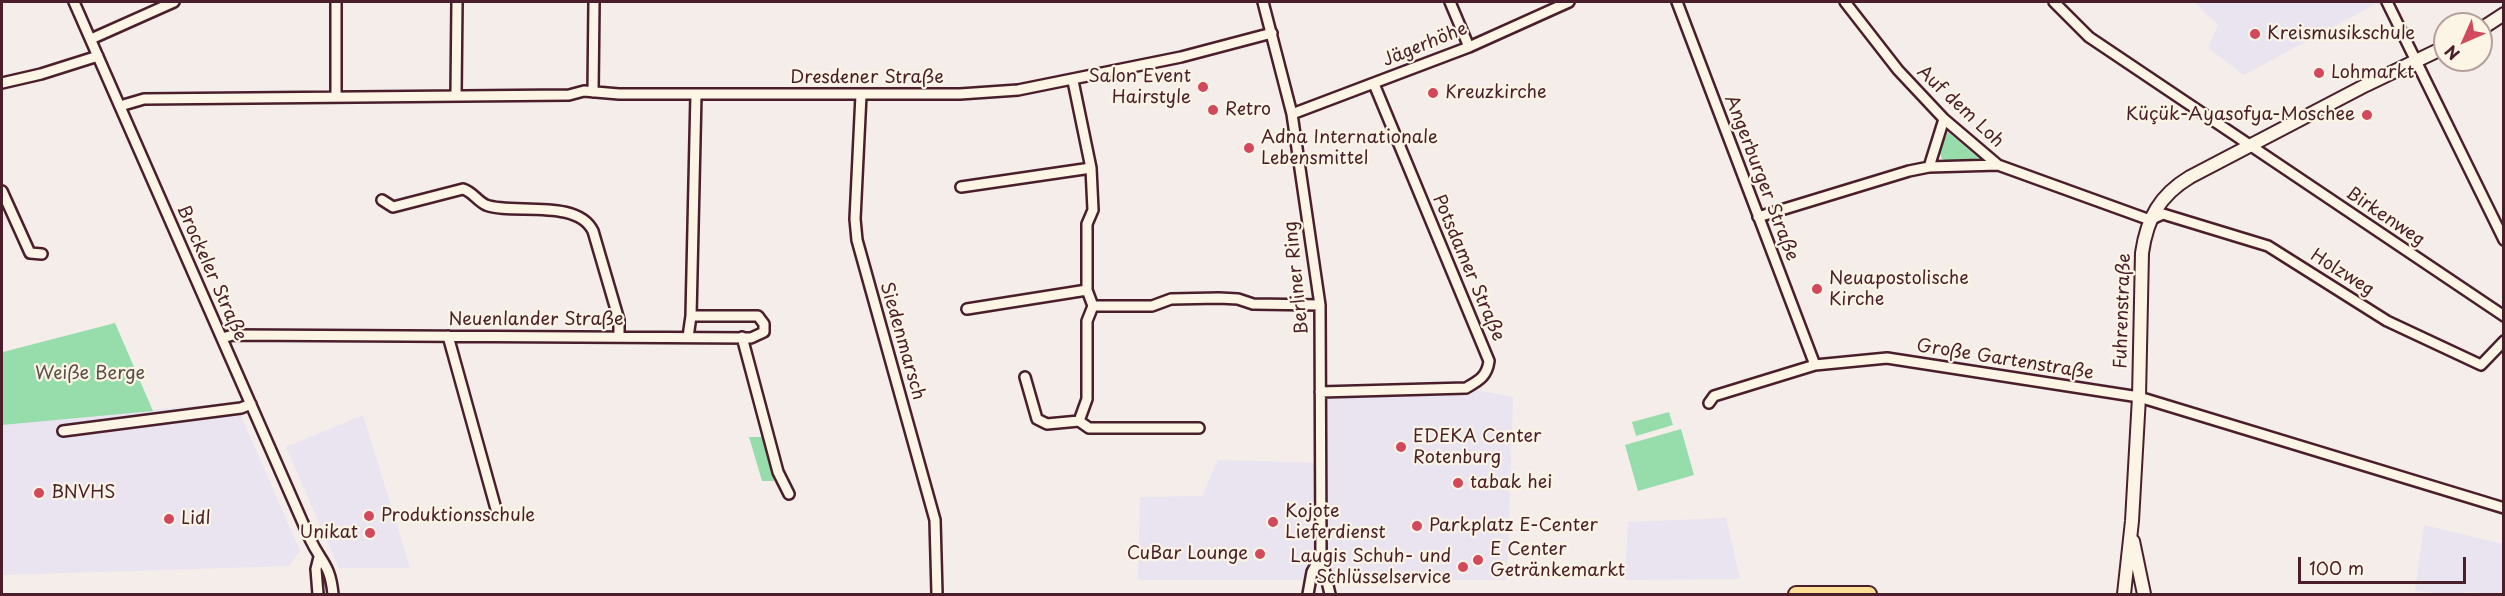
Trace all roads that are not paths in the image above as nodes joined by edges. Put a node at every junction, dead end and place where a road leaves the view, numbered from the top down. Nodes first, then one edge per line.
1 (74, 2) edge
2 (174, 2) edge
3 (336, 2) edge
4 (457, 2) edge
5 (594, 2) edge
6 (1263, 2) edge
7 (1450, 2) edge
8 (1569, 2) edge
9 (1677, 2) edge
10 (1845, 2) edge
11 (2054, 2) edge
12 (2387, 2) edge
13 (1272, 33) junction
14 (91, 39) junction
15 (1469, 47) junction
16 (2433, 53) edge
17 (98, 56) junction
18 (2415, 62) junction
19 (1072, 81) junction
20 (2, 82) edge
21 (1374, 84) junction
22 (594, 92) junction
23 (456, 94) junction
24 (696, 94) junction
25 (336, 95) junction
26 (861, 95) junction
27 (120, 106) junction
28 (1292, 114) junction
29 (1944, 119) junction
30 (2248, 146) junction
31 (1998, 165) junction
32 (1929, 167) junction
33 (1091, 168) junction
34 (962, 187) dead end
35 (2, 191) edge
36 (382, 200) dead end
37 (1758, 217) junction
38 (2150, 220) junction
39 (2504, 240) edge
40 (42, 254) dead end
41 (1087, 290) junction
42 (1320, 305) junction
43 (1093, 306) junction
44 (967, 309) dead end
45 (690, 316) junction
46 (2504, 316) edge
47 (448, 336) junction
48 (619, 336) junction
49 (688, 337) junction
50 (742, 337) junction
51 (222, 338) junction
52 (2504, 341) edge
53 (1815, 365) junction
54 (1025, 377) dead end
55 (1320, 392) junction
56 (2139, 396) junction
57 (1709, 403) dead end
58 (251, 404) junction
59 (1079, 421) junction
60 (1199, 428) dead end
61 (63, 431) dead end
62 (789, 494) dead end
63 (2504, 508) edge
64 (496, 509) dead end
65 (2131, 534) junction
66 (1321, 556) junction
67 (319, 557) junction
68 (318, 594) edge
69 (333, 594) edge
70 (937, 594) edge
71 (1308, 594) edge
72 (1330, 594) edge
73 (1796, 594) edge
74 (1869, 594) edge
75 (2124, 594) edge
76 (2144, 594) edge

1 - 14 street, Brockeler Straße
2 - 14 street
3 - 25 street
4 - 23 street
5 - 22 street
6 - 13 street, Berliner Ring
7 - 15 street
8 - 15 street, Jägerhöhe
9 - 37 street, Angerburger Straße
10 - 29 street, Auf dem Loh
11 - 30 street, Birkenweg
12 - 18 street
13 - 19 street, Dresdener Straße
13 - 28 street, Berliner Ring
14 - 17 street, Brockeler Straße
15 - 21 street, Jägerhöhe
16 - 18 street, Fuhrenstraße
17 - 20 street
17 - 27 street, Brockeler Straße
18 - 30 street, Fuhrenstraße
18 - 39 street
19 - 26 street, Dresdener Straße
19 - 33 street
21 - 28 street, Jägerhöhe
21 - 55 street, Potsdamer Straße
22 - 23 street, Dresdener Straße
22 - 24 street, Dresdener Straße
23 - 25 street, Dresdener Straße
24 - 26 street, Dresdener Straße
24 - 45 street
25 - 27 street, Dresdener Straße
26 - 70 street, Siedenmarsch
27 - 51 street, Brockeler Straße
28 - 42 street, Berliner Ring
29 - 31 street, Auf dem Loh
29 - 32 street
30 - 38 street, Fuhrenstraße
30 - 46 street, Birkenweg
31 - 32 street
31 - 38 street, Auf dem Loh
32 - 37 street
33 - 34 street
33 - 41 street
35 - 40 street
36 - 48 street
37 - 53 street, Angerburger Straße
38 - 52 street, Holzweg
38 - 56 street, Fuhrenstraße
41 - 43 street
41 - 44 street
42 - 43 street
42 - 55 street, Berliner Ring
43 - 59 street
45 - 49 street
45 - 50 street, Neuenlander Straße
47 - 48 street, Neuenlander Straße
47 - 51 street, Neuenlander Straße
47 - 64 street
48 - 49 street, Neuenlander Straße
49 - 50 street, Neuenlander Straße
50 - 62 street
51 - 58 street, Brockeler Straße
53 - 56 street, Große Gartenstraße
53 - 57 street, Große Gartenstraße
54 - 59 street
55 - 66 street, Berliner Ring
56 - 63 street, Große Gartenstraße
56 - 65 street, Fuhrenstraße
58 - 61 street
58 - 67 street, Brockeler Straße
59 - 60 street
65 - 75 street, Fuhrenstraße
65 - 76 street, Fuhrenstraße
66 - 71 street, Berliner Ring
66 - 72 street, Berliner Ring
67 - 68 street, Brockeler Straße
67 - 69 street, Brockeler Straße
73 - 74 main road

